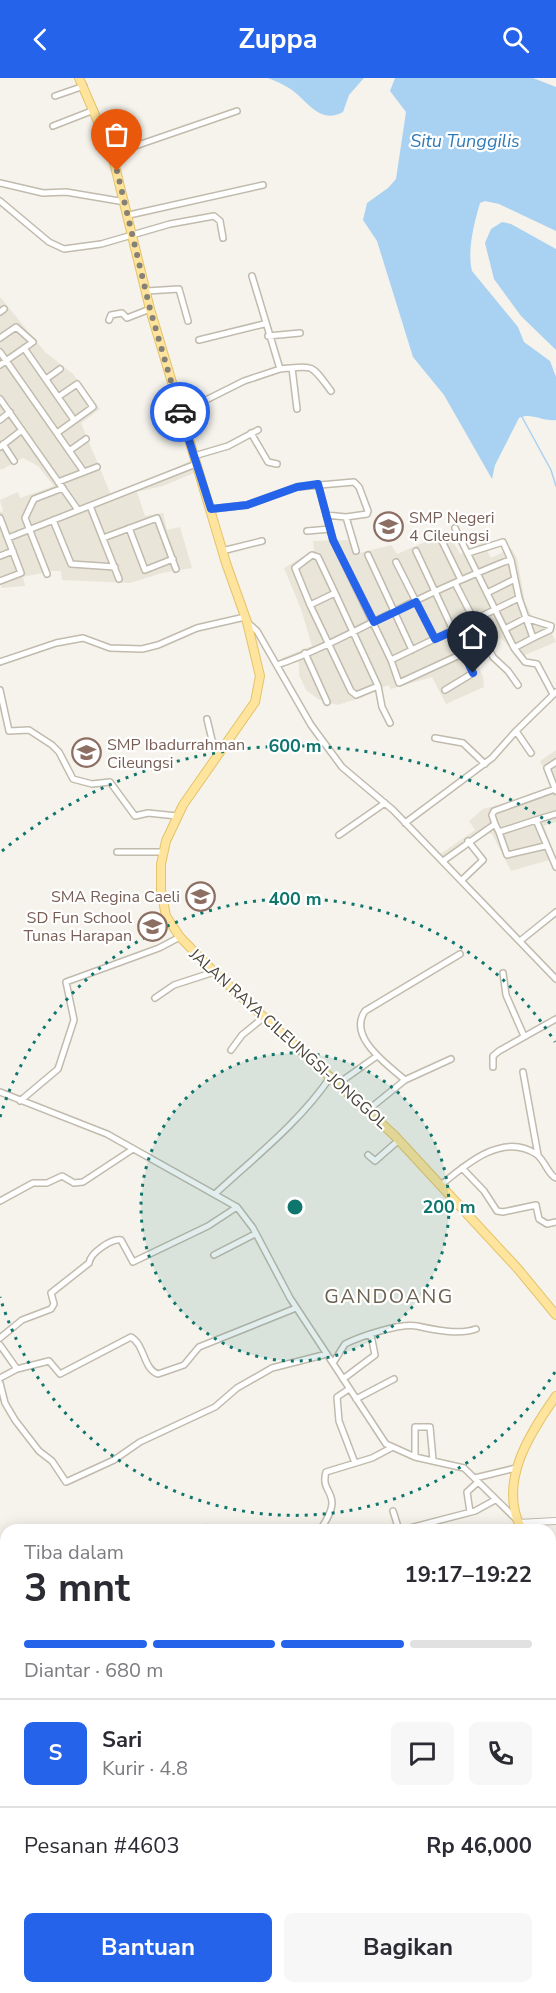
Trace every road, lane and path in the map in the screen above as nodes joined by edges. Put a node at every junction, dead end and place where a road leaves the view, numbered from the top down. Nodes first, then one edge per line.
1 (79, 78) edge
2 (84, 86) junction
3 (55, 96) dead end
4 (94, 110) junction
5 (237, 111) dead end
6 (53, 126) dead end
7 (112, 153) junction
8 (0, 183) edge
9 (263, 185) dead end
10 (0, 201) edge
11 (125, 202) junction
12 (129, 215) junction
13 (133, 235) junction
14 (223, 238) dead end
15 (252, 276) dead end
16 (147, 291) junction
17 (150, 309) junction
18 (109, 320) dead end
19 (188, 321) dead end
20 (264, 324) junction
21 (300, 333) dead end
22 (268, 336) junction
23 (0, 338) edge
24 (199, 340) dead end
25 (24, 348) junction
26 (0, 352) edge
27 (6, 361) junction
28 (0, 365) edge
29 (292, 368) junction
30 (60, 369) dead end
31 (280, 369) junction
32 (46, 379) junction
33 (331, 391) dead end
34 (58, 397) junction
35 (0, 399) edge
36 (297, 409) dead end
37 (10, 412) junction
38 (180, 413) junction
39 (0, 420) edge
40 (74, 420) junction
41 (22, 430) junction
42 (258, 430) dead end
43 (57, 433) junction
44 (251, 433) junction
45 (86, 439) dead end
46 (2, 445) edge
47 (69, 451) junction
48 (195, 460) junction
49 (14, 461) dead end
50 (277, 464) dead end
51 (97, 467) dead end
52 (84, 472) junction
53 (58, 482) junction
54 (318, 484) junction
55 (63, 488) junction
56 (90, 506) junction
57 (211, 509) junction
58 (78, 510) junction
59 (326, 515) junction
60 (346, 517) junction
61 (0, 519) edge
62 (53, 520) junction
63 (129, 528) junction
64 (455, 528) dead end
65 (30, 529) junction
66 (330, 529) junction
67 (2, 531) edge
68 (307, 531) dead end
69 (440, 537) dead end
70 (8, 538) junction
71 (103, 538) junction
72 (262, 541) dead end
73 (222, 550) junction
74 (13, 551) junction
75 (356, 551) dead end
76 (416, 551) dead end
77 (468, 553) junction
78 (368, 555) dead end
79 (0, 556) edge
80 (173, 559) junction
81 (511, 560) junction
82 (396, 562) dead end
83 (115, 567) junction
84 (176, 569) dead end
85 (477, 573) junction
86 (47, 574) dead end
87 (119, 579) dead end
88 (516, 579) junction
89 (461, 580) junction
90 (0, 581) edge
91 (454, 583) junction
92 (435, 592) junction
93 (335, 593) junction
94 (487, 593) junction
95 (519, 598) junction
96 (416, 602) junction
97 (310, 605) junction
98 (394, 611) junction
99 (496, 611) junction
100 (526, 618) junction
101 (246, 620) junction
102 (474, 621) junction
103 (374, 622) junction
104 (506, 629) junction
105 (453, 631) junction
106 (353, 633) junction
107 (533, 638) junction
108 (435, 639) junction
109 (329, 644) junction
110 (514, 648) junction
111 (412, 650) junction
112 (305, 653) junction
113 (464, 653) junction
114 (391, 660) junction
115 (0, 662) edge
116 (278, 665) junction
117 (518, 685) dead end
118 (378, 686) junction
119 (0, 690) edge
120 (445, 690) dead end
121 (554, 693) edge
122 (327, 702) dead end
123 (207, 719) dead end
124 (390, 723) dead end
125 (516, 731) junction
126 (435, 738) dead end
127 (220, 752) junction
128 (531, 753) dead end
129 (556, 762) edge
130 (485, 764) junction
131 (556, 791) edge
132 (385, 803) junction
133 (556, 814) edge
134 (177, 816) junction
135 (536, 820) junction
136 (405, 823) junction
137 (495, 824) junction
138 (499, 832) junction
139 (339, 835) dead end
140 (468, 841) junction
141 (545, 846) junction
142 (117, 852) dead end
143 (163, 852) junction
144 (443, 861) junction
145 (556, 867) edge
146 (462, 880) junction
147 (556, 912) edge
148 (180, 937) junction
149 (520, 941) junction
150 (460, 954) dead end
151 (214, 972) junction
152 (503, 973) dead end
153 (556, 979) edge
154 (155, 998) dead end
155 (263, 1017) junction
156 (556, 1018) edge
157 (524, 1036) junction
158 (231, 1050) dead end
159 (377, 1056) junction
160 (451, 1059) dead end
161 (493, 1067) dead end
162 (523, 1072) dead end
163 (331, 1076) junction
164 (405, 1080) junction
165 (339, 1083) junction
166 (0, 1092) edge
167 (20, 1101) junction
168 (368, 1110) junction
169 (399, 1140) junction
170 (134, 1149) junction
171 (368, 1155) dead end
172 (538, 1155) junction
173 (462, 1168) junction
174 (556, 1178) edge
175 (441, 1185) junction
176 (216, 1193) junction
177 (0, 1201) edge
178 (237, 1207) junction
179 (556, 1222) edge
180 (255, 1234) junction
181 (214, 1255) dead end
182 (296, 1308) junction
183 (556, 1315) edge
184 (476, 1329) dead end
185 (371, 1335) junction
186 (0, 1338) edge
187 (0, 1345) edge
188 (327, 1354) junction
189 (333, 1363) junction
190 (17, 1368) junction
191 (343, 1379) junction
192 (394, 1379) dead end
193 (0, 1380) edge
194 (349, 1389) junction
195 (556, 1396) edge
196 (356, 1399) junction
197 (391, 1448) junction
198 (416, 1457) junction
199 (433, 1460) junction
200 (355, 1463) junction
201 (516, 1468) junction
202 (477, 1480) junction
203 (495, 1500) junction
204 (393, 1511) dead end
205 (470, 1512) junction
206 (556, 1521) edge
207 (324, 1524) edge
208 (398, 1524) edge
209 (424, 1524) edge
210 (519, 1524) edge

1 - 2 main road, JALAN RAYA CILEUNGSI-JONGGOL
2 - 3 street
2 - 4 main road, JALAN RAYA CILEUNGSI-JONGGOL
4 - 6 street
4 - 7 main road, JALAN RAYA CILEUNGSI-JONGGOL
5 - 7 street
7 - 11 main road, JALAN RAYA CILEUNGSI-JONGGOL
8 - 11 street
9 - 12 street
10 - 13 street
11 - 12 main road, JALAN RAYA CILEUNGSI-JONGGOL
12 - 13 main road, JALAN RAYA CILEUNGSI-JONGGOL
13 - 14 street
13 - 16 main road, JALAN RAYA CILEUNGSI-JONGGOL
15 - 20 street
16 - 17 main road, JALAN RAYA CILEUNGSI-JONGGOL
16 - 19 street
17 - 18 street
17 - 38 main road, JALAN RAYA CILEUNGSI-JONGGOL
20 - 22 street
20 - 24 street
21 - 22 street
22 - 31 street
23 - 25 street
25 - 27 street
25 - 32 street
26 - 27 street
27 - 28 street
27 - 43 street
29 - 31 street
29 - 33 street
29 - 36 street
30 - 32 street
31 - 38 street
32 - 34 street
34 - 40 street
34 - 40 street
35 - 37 street
37 - 39 street
37 - 41 street
38 - 48 main road, JALAN RAYA CILEUNGSI-JONGGOL
40 - 43 street
41 - 46 street
41 - 53 street
42 - 44 street
43 - 47 street
44 - 48 street
44 - 50 street
45 - 47 street
46 - 49 street
47 - 52 street
48 - 56 street
48 - 57 main road, JALAN RAYA CILEUNGSI-JONGGOL
51 - 52 street
52 - 53 street
53 - 55 street
54 - 57 street
54 - 59 street
54 - 60 street
55 - 58 street
55 - 65 street
56 - 58 street
56 - 71 street
57 - 73 main road, JALAN RAYA CILEUNGSI-JONGGOL
58 - 62 street
59 - 60 street
59 - 66 street
60 - 75 street
61 - 67 street
62 - 65 street
62 - 83 street
63 - 71 street
63 - 80 street
63 - 80 street
64 - 77 street
65 - 70 street
65 - 86 street
66 - 68 street
66 - 103 street
67 - 70 street
69 - 89 street
70 - 74 street
71 - 83 street
72 - 73 street
73 - 101 main road, JALAN RAYA CILEUNGSI-JONGGOL
74 - 79 street
74 - 90 street
76 - 92 street
77 - 81 street
77 - 85 street
78 - 98 street
80 - 84 street
81 - 85 street
81 - 88 street
82 - 96 street
83 - 87 street
85 - 89 street
85 - 94 street
88 - 94 street
88 - 95 street
89 - 91 street
91 - 92 street
91 - 102 street
92 - 96 street
92 - 105 street
93 - 97 street
93 - 97 street
93 - 106 street
94 - 99 street
95 - 99 street
95 - 100 street
96 - 98 street
96 - 108 street
97 - 109 street
98 - 103 street
98 - 111 street
99 - 102 street
99 - 104 street
100 - 104 street
100 - 107 street
100 - 107 street
101 - 115 street
101 - 116 street
101 - 127 main road, JALAN RAYA CILEUNGSI-JONGGOL
102 - 105 street
102 - 117 street
103 - 106 street
103 - 114 street
104 - 110 street
105 - 108 street
105 - 113 street
106 - 109 street
106 - 118 street
107 - 110 street
108 - 111 street
109 - 112 street
109 - 118 street
110 - 121 street
111 - 114 street
112 - 116 street
112 - 122 street
113 - 114 street
113 - 120 street
116 - 132 street
118 - 124 street
119 - 134 street
121 - 125 street
123 - 127 street
125 - 128 street
125 - 130 street
126 - 130 street
127 - 134 main road, JALAN RAYA CILEUNGSI-JONGGOL
129 - 131 street
130 - 136 street
131 - 137 street
132 - 136 street
132 - 139 street
133 - 135 street
134 - 143 main road, JALAN RAYA CILEUNGSI-JONGGOL
135 - 138 street
135 - 141 street
136 - 144 street
137 - 138 street
137 - 140 street
138 - 141 street
140 - 144 street
140 - 146 street
141 - 145 street
142 - 143 street
143 - 148 main road, JALAN RAYA CILEUNGSI-JONGGOL
144 - 146 street
146 - 149 street
147 - 149 street
148 - 151 main road, JALAN RAYA CILEUNGSI-JONGGOL
148 - 167 street
149 - 153 street
150 - 159 street
151 - 154 street
151 - 155 main road, JALAN RAYA CILEUNGSI-JONGGOL
152 - 157 street
155 - 158 street
155 - 163 main road, JALAN RAYA CILEUNGSI-JONGGOL
156 - 157 street
157 - 161 street
159 - 164 street
159 - 165 street
160 - 164 street
162 - 172 street
163 - 165 main road, JALAN RAYA CILEUNGSI-JONGGOL
163 - 176 street
164 - 168 street
165 - 168 main road, JALAN RAYA CILEUNGSI-JONGGOL
166 - 167 street
167 - 170 street
168 - 169 main road, JALAN RAYA CILEUNGSI-JONGGOL
169 - 171 street
169 - 175 main road, JALAN RAYA CILEUNGSI-JONGGOL
170 - 176 street
170 - 177 street
172 - 173 street
172 - 174 street
173 - 175 street
173 - 179 street
175 - 183 main road, JALAN RAYA CILEUNGSI-JONGGOL
176 - 178 street
178 - 180 street
178 - 186 street
180 - 181 street
180 - 182 street
182 - 188 street
182 - 190 street
184 - 185 street
185 - 189 street
185 - 191 street
187 - 190 street
188 - 189 street
188 - 193 street
189 - 191 street
190 - 193 street
191 - 194 street
192 - 196 street
194 - 196 street
194 - 200 street
195 - 201 main road
196 - 197 street
197 - 198 street
197 - 200 street
198 - 199 street
198 - 199 street
199 - 202 street
200 - 207 street
201 - 202 street
201 - 210 main road
202 - 203 street
202 - 205 street
203 - 205 street
203 - 210 street
204 - 208 street
205 - 209 street
206 - 210 street

